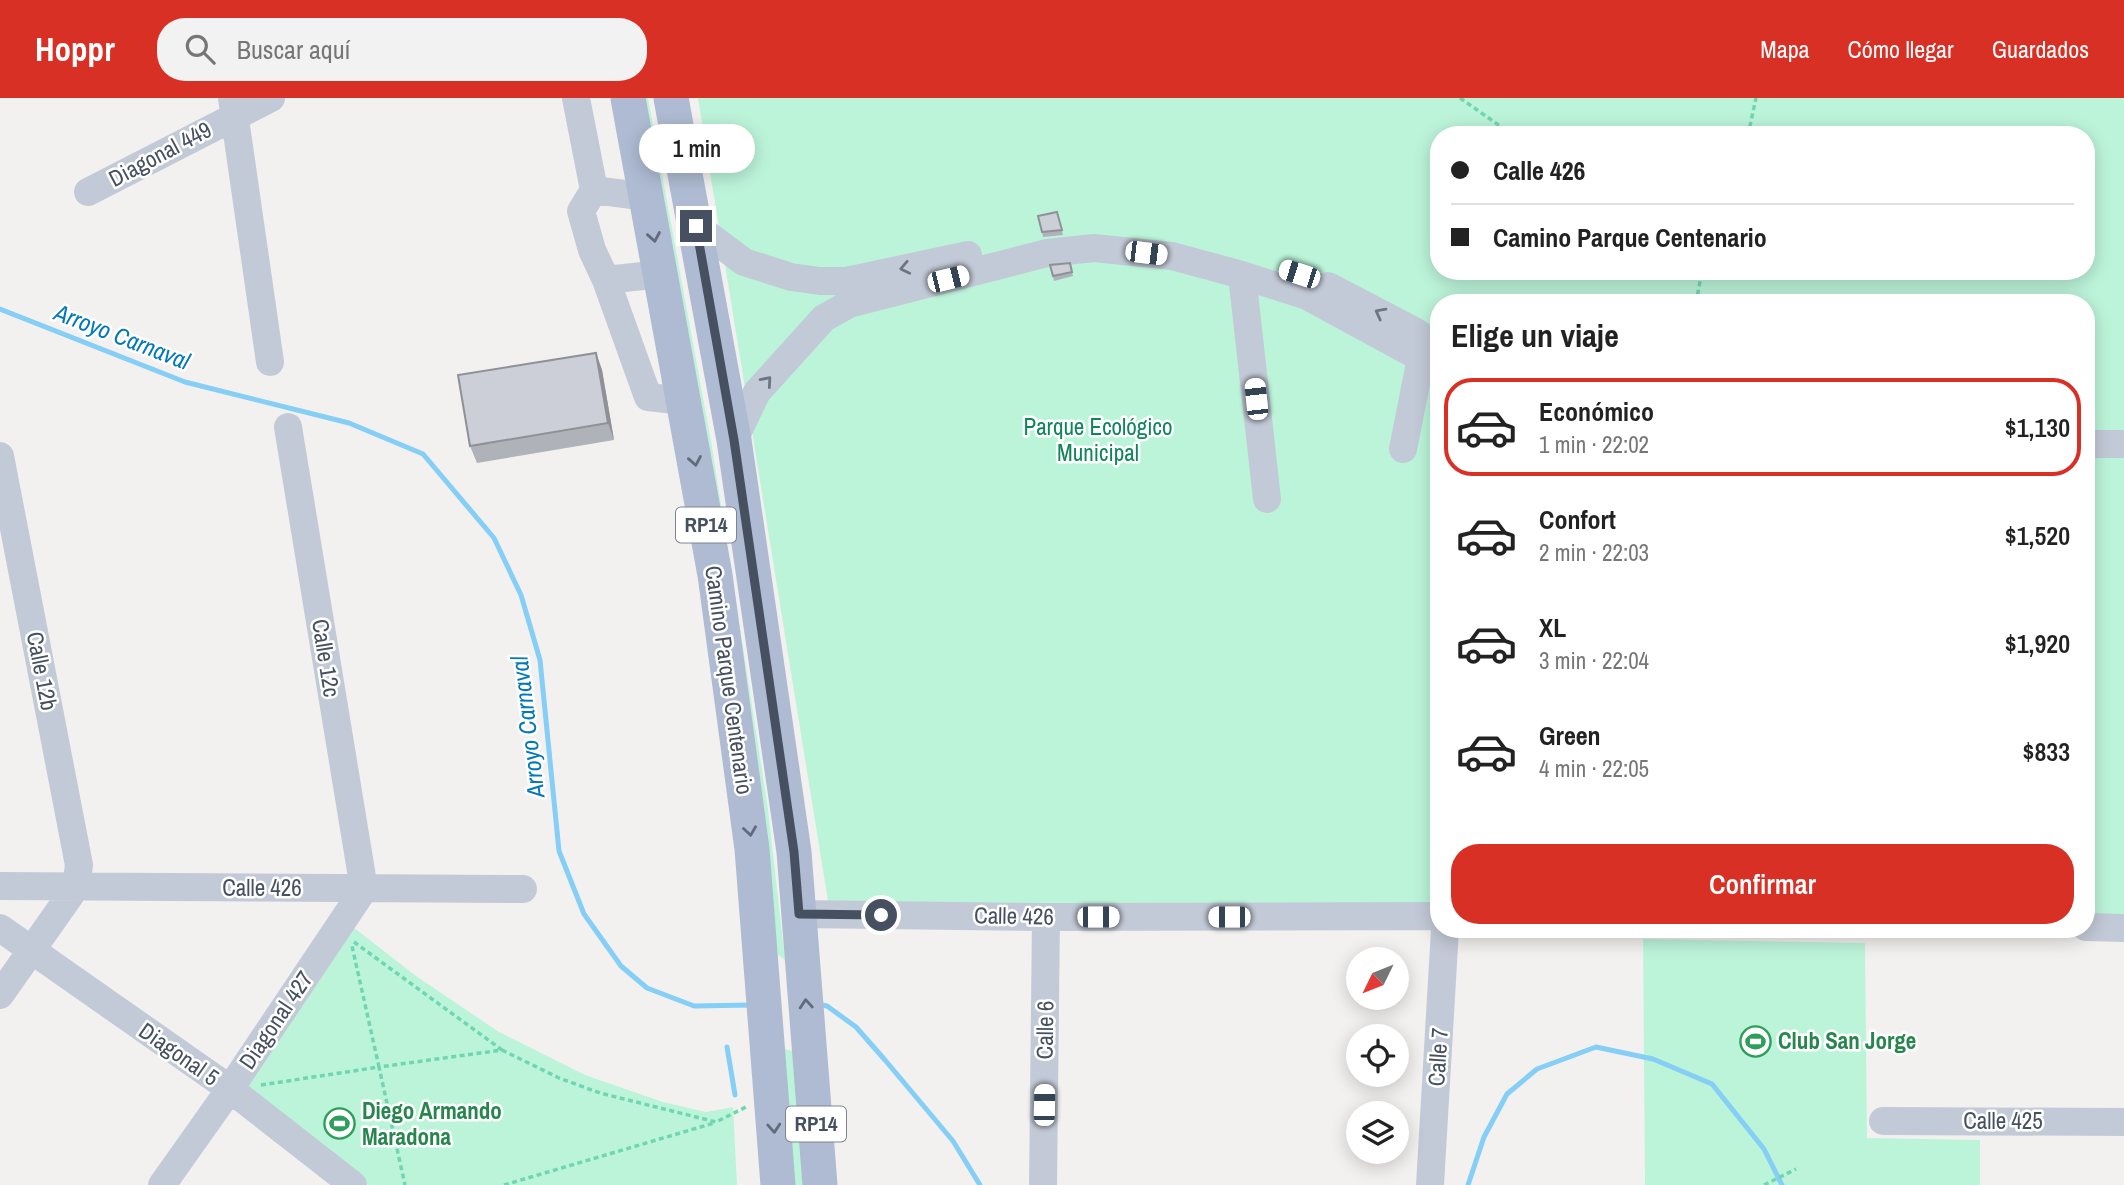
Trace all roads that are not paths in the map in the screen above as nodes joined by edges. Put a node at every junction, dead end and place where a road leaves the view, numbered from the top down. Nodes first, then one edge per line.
1 (271, 98) edge
2 (576, 98) edge
3 (628, 98) edge
4 (671, 98) edge
5 (233, 106) edge
6 (594, 190) junction
7 (88, 192) dead end
8 (647, 197) junction
9 (696, 226) junction
10 (1056, 245) junction
11 (1249, 271) junction
12 (661, 274) junction
13 (606, 280) junction
14 (1424, 352) edge
15 (270, 362) dead end
16 (684, 401) junction
17 (288, 427) dead end
18 (734, 440) junction
19 (2095, 444) edge
20 (2124, 444) edge
21 (1403, 449) dead end
22 (0, 456) edge
23 (1267, 499) dead end
24 (0, 886) edge
25 (76, 887) junction
26 (365, 889) junction
27 (523, 889) dead end
28 (1430, 916) edge
29 (1046, 917) junction
30 (2095, 927) edge
31 (0, 928) edge
32 (2124, 928) edge
33 (800, 929) junction
34 (1445, 938) edge
35 (32, 951) junction
36 (0, 995) edge
37 (230, 1089) junction
38 (1883, 1121) dead end
39 (2124, 1122) edge
40 (162, 1185) edge
41 (354, 1185) edge
42 (778, 1185) edge
43 (820, 1185) edge
44 (1043, 1185) edge
45 (1430, 1185) edge

1 - 5 street, Diagonal 449
2 - 6 street
3 - 8 main road, Camino Parque Centenario / RP14
4 - 9 main road, Camino Parque Centenario / RP14
5 - 7 street, Diagonal 449
5 - 15 street
6 - 8 street
6 - 13 street
8 -> 12 main road, Camino Parque Centenario / RP14
10 -> 9 street
9 - 18 main road, Camino Parque Centenario / RP14
10 - 11 street
18 -> 10 street
11 - 14 street
11 - 23 street
12 - 13 street
12 - 16 main road, Camino Parque Centenario / RP14
13 - 16 street
14 - 21 street
16 -> 42 main road, Camino Parque Centenario / RP14
17 - 26 street, Calle 12c
18 - 33 main road, Camino Parque Centenario / RP14
19 - 20 street
22 - 25 street, Calle 12b
24 - 25 street, Calle 426
25 - 26 street, Calle 426
25 - 35 street
26 - 27 street, Calle 426
26 - 37 street, Diagonal 427
28 - 29 street, Calle 426
29 - 33 street, Calle 426
29 - 44 street, Calle 6
30 - 32 street
31 - 35 street, Diagonal 5
43 -> 33 main road, Camino Parque Centenario / RP14
34 - 45 street, Calle 7
35 - 36 street
35 - 37 street, Diagonal 5
37 - 40 street, Diagonal 427
37 - 41 street, Diagonal 5
38 - 39 street, Calle 425

